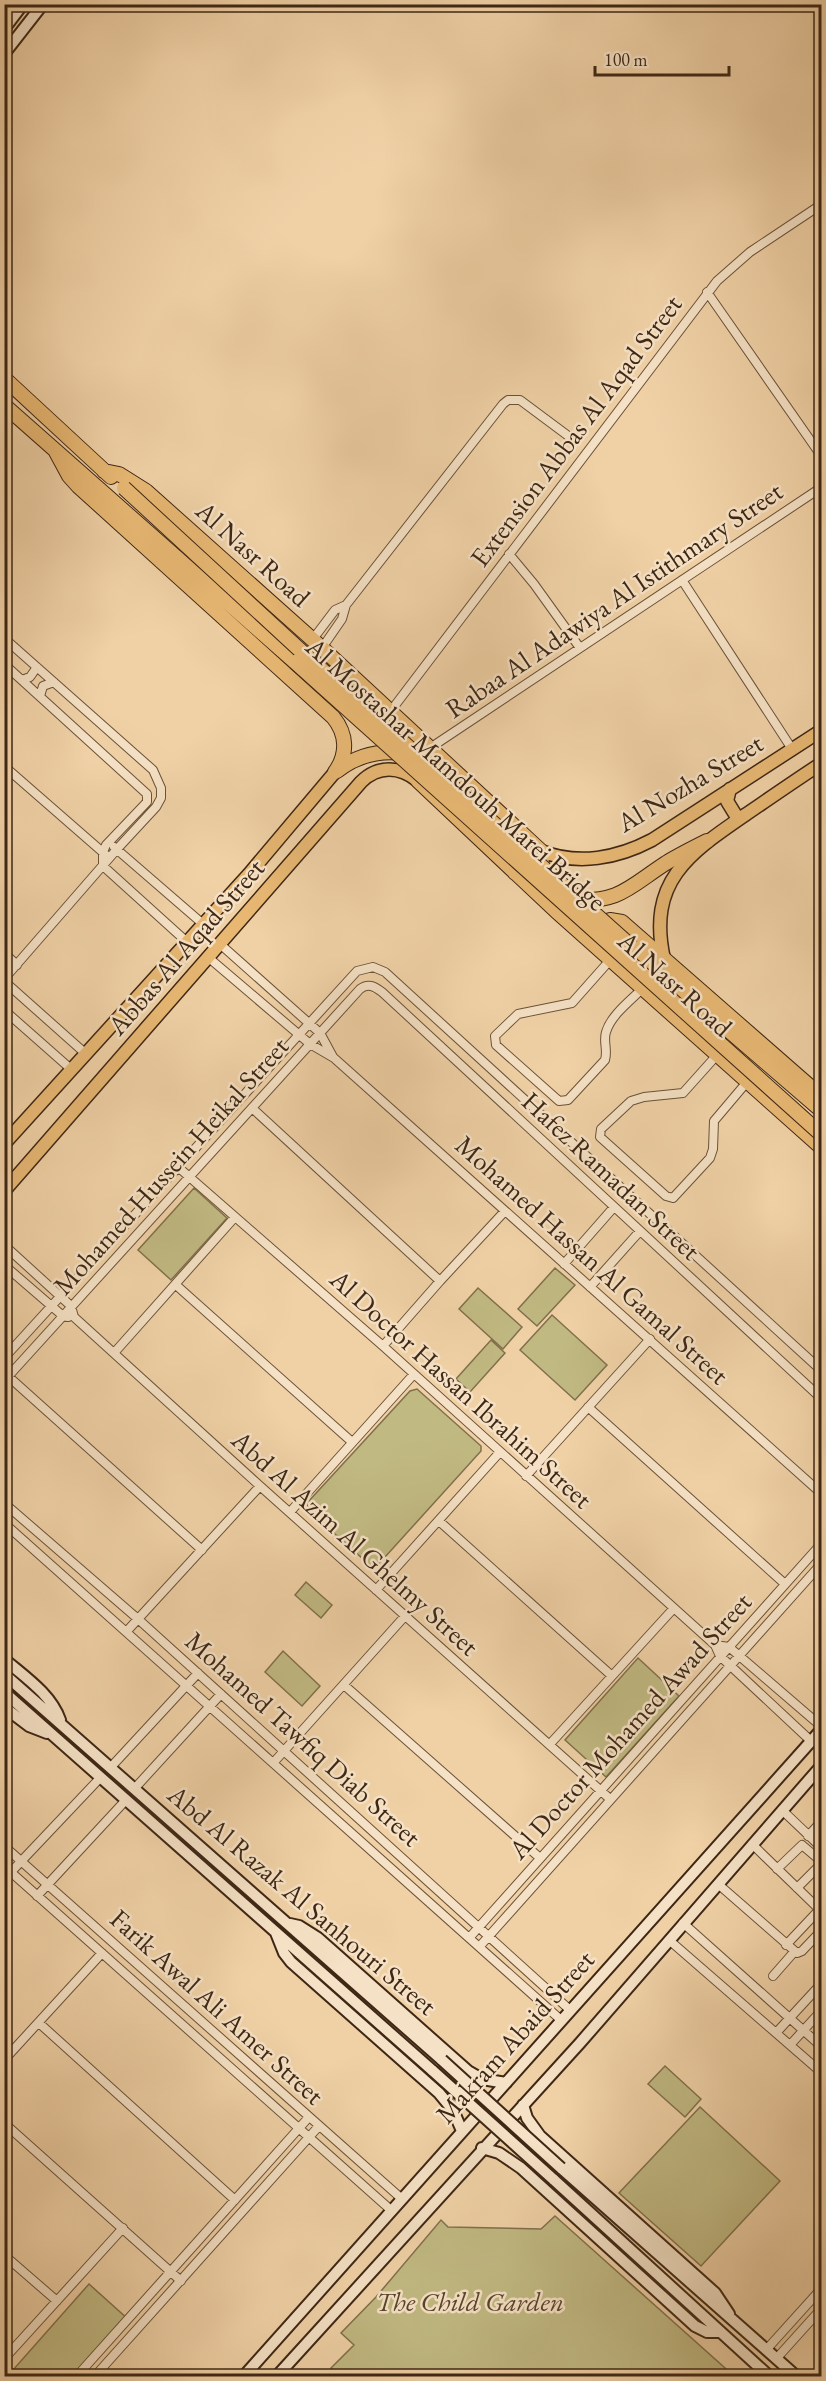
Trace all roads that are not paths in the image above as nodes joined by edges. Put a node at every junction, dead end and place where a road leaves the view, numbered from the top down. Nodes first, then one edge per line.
1 (23, 4) edge
2 (43, 4) edge
3 (16, 15) junction
4 (28, 24) junction
5 (4, 29) edge
6 (4, 54) edge
7 (822, 204) edge
8 (707, 292) junction
9 (4, 378) edge
10 (4, 405) edge
11 (572, 438) dead end
12 (56, 452) junction
13 (822, 457) edge
14 (104, 471) junction
15 (822, 487) edge
16 (509, 554) junction
17 (682, 580) junction
18 (346, 606) junction
19 (4, 638) edge
20 (317, 644) junction
21 (580, 648) junction
22 (4, 664) edge
23 (37, 666) junction
24 (354, 678) junction
25 (22, 680) junction
26 (54, 682) junction
27 (40, 696) junction
28 (390, 712) junction
29 (333, 717) junction
30 (822, 729) edge
31 (430, 748) junction
32 (792, 749) junction
33 (822, 763) edge
34 (4, 766) edge
35 (335, 772) junction
36 (462, 780) junction
37 (418, 782) joint
38 (730, 789) junction
39 (738, 819) junction
40 (707, 841) junction
41 (118, 848) junction
42 (541, 851) junction
43 (106, 855) junction
44 (103, 866) junction
45 (518, 875) junction
46 (203, 924) junction
47 (187, 942) junction
48 (220, 944) junction
49 (595, 945) junction
50 (4, 953) edge
51 (209, 958) junction
52 (611, 959) junction
53 (663, 959) junction
54 (17, 965) junction
55 (373, 967) joint
56 (4, 980) edge
57 (397, 983) junction
58 (372, 986) joint
59 (643, 987) junction
60 (385, 995) junction
61 (4, 1010) edge
62 (310, 1024) junction
63 (320, 1033) junction
64 (300, 1035) junction
65 (309, 1044) junction
66 (86, 1053) junction
67 (717, 1055) junction
68 (334, 1058) junction
69 (72, 1070) junction
70 (747, 1082) junction
71 (822, 1097) edge
72 (252, 1108) junction
73 (822, 1111) edge
74 (822, 1135) edge
75 (4, 1144) edge
76 (822, 1148) edge
77 (178, 1167) junction
78 (189, 1177) junction
79 (4, 1191) edge
80 (614, 1207) junction
81 (505, 1211) junction
82 (235, 1217) junction
83 (640, 1231) junction
84 (4, 1245) edge
85 (564, 1264) junction
86 (4, 1265) edge
87 (440, 1281) junction
88 (176, 1285) junction
89 (590, 1287) junction
90 (60, 1296) junction
91 (52, 1305) junction
92 (71, 1306) junction
93 (63, 1316) junction
94 (74, 1317) junction
95 (650, 1339) junction
96 (383, 1346) junction
97 (114, 1353) junction
98 (4, 1358) edge
99 (822, 1371) edge
100 (414, 1374) junction
101 (7, 1379) edge
102 (822, 1399) edge
103 (588, 1407) junction
104 (352, 1442) junction
105 (500, 1452) junction
106 (526, 1476) junction
107 (260, 1486) junction
108 (822, 1494) edge
109 (4, 1503) edge
110 (290, 1512) junction
111 (439, 1521) junction
112 (4, 1523) edge
113 (822, 1543) edge
114 (202, 1550) junction
115 (822, 1563) edge
116 (785, 1584) junction
117 (376, 1590) junction
118 (674, 1608) junction
119 (405, 1616) junction
120 (138, 1619) junction
121 (127, 1631) junction
122 (715, 1645) junction
123 (729, 1647) junction
124 (738, 1655) junction
125 (720, 1656) junction
126 (4, 1659) edge
127 (729, 1665) junction
128 (198, 1673) junction
129 (4, 1674) edge
130 (612, 1676) junction
131 (187, 1685) junction
132 (344, 1685) junction
133 (4, 1692) edge
134 (221, 1694) junction
135 (210, 1705) junction
136 (4, 1707) edge
137 (61, 1723) junction
138 (822, 1728) edge
139 (51, 1734) junction
140 (810, 1741) junction
141 (549, 1744) junction
142 (284, 1751) junction
143 (274, 1762) junction
144 (822, 1765) edge
145 (111, 1767) junction
146 (100, 1778) junction
147 (135, 1788) junction
148 (600, 1790) junction
149 (610, 1799) junction
150 (125, 1801) junction
151 (782, 1810) junction
152 (822, 1821) edge
153 (808, 1836) junction
154 (752, 1844) junction
155 (4, 1846) edge
156 (822, 1848) edge
157 (540, 1858) junction
158 (21, 1861) junction
159 (822, 1862) edge
160 (4, 1866) edge
161 (777, 1869) junction
162 (11, 1872) junction
163 (717, 1884) junction
164 (48, 1885) junction
165 (797, 1888) junction
166 (38, 1896) junction
167 (820, 1911) edge
168 (683, 1923) junction
169 (286, 1924) junction
170 (480, 1926) junction
171 (822, 1930) edge
172 (276, 1933) junction
173 (490, 1935) junction
174 (470, 1937) junction
175 (669, 1940) junction
176 (786, 1945) junction
177 (480, 1946) junction
178 (794, 1952) junction
179 (102, 1953) junction
180 (773, 1976) dead end
181 (822, 1983) edge
182 (570, 2010) junction
183 (822, 2010) edge
184 (789, 2018) junction
185 (561, 2020) junction
186 (39, 2023) junction
187 (803, 2031) junction
188 (776, 2033) junction
189 (790, 2045) junction
190 (822, 2047) edge
191 (4, 2060) edge
192 (463, 2067) junction
193 (822, 2073) edge
194 (506, 2083) junction
195 (439, 2093) junction
196 (523, 2105) junction
197 (309, 2117) junction
198 (4, 2123) edge
199 (319, 2126) junction
200 (299, 2129) junction
201 (462, 2131) junction
202 (309, 2138) junction
203 (549, 2145) junction
204 (482, 2148) junction
205 (527, 2174) junction
206 (402, 2199) junction
207 (235, 2200) junction
208 (392, 2211) junction
209 (123, 2228) junction
210 (4, 2255) edge
211 (171, 2272) junction
212 (181, 2281) junction
213 (822, 2288) edge
214 (57, 2301) junction
215 (822, 2308) edge
216 (731, 2320) junction
217 (720, 2332) junction
218 (766, 2350) junction
219 (4, 2359) edge
220 (776, 2359) junction
221 (77, 2376) edge
222 (95, 2376) edge
223 (243, 2376) edge
224 (277, 2376) edge
225 (769, 2376) edge
226 (796, 2376) edge

1 - 3 street
2 - 4 street
3 - 4 street
3 - 5 street
4 - 6 street
7 - 8 street, Extension Abbas Al Aqad Street
8 - 13 street
8 - 16 street, Extension Abbas Al Aqad Street
9 - 14 highway, Al Nasr Road
10 - 12 highway
11 - 18 street
12 - 29 highway
12 - 74 highway, Al Mostashar Mamdouh Marei Bridge, bridge
14 - 20 highway, Al Nasr Road
14 - 73 highway, Al Mostashar Mamdouh Marei Bridge, bridge
15 - 17 street, Rabaa Al Adawiya Al Istithmary Street
16 - 21 street
16 - 28 street, Extension Abbas Al Aqad Street
17 - 21 street, Rabaa Al Adawiya Al Istithmary Street
17 - 32 street
18 - 20 street
18 - 20 street
19 - 23 street
20 - 24 highway, Al Nasr Road
21 - 31 street, Rabaa Al Adawiya Al Istithmary Street
22 - 25 street
23 - 25 street
23 - 26 street
24 - 28 highway, Al Nasr Road
24 - 29 highway
25 - 27 street
26 - 27 street
26 - 41 street
27 - 43 street
28 - 31 highway, Al Nasr Road
29 - 35 highway
30 - 32 main road, Al Nozha Street
31 - 36 highway, Al Nasr Road
32 - 38 main road, Al Nozha Street
33 - 39 main road, Al Nozha Street
34 - 43 street
35 - 36 highway
35 - 46 main road, Abbas Al Aqad Street
36 - 42 highway, Al Nasr Road
37 - 45 highway, Al Nasr Road
37 - 48 main road, Abbas Al Aqad Street
38 - 39 main road
38 - 42 main road, Al Nozha Street
39 - 40 main road, Al Nozha Street
40 - 45 highway
40 - 53 main road, Al Nozha Street
41 - 43 street
41 - 46 street
42 - 45 highway
43 - 44 street
44 - 47 street
44 - 54 street
45 - 49 highway, Al Nasr Road
46 - 47 main road, Abbas Al Aqad Street
47 - 66 main road, Abbas Al Aqad Street
48 - 51 main road, Abbas Al Aqad Street
48 - 62 street, Mohamed Hassan Al Gamal Street
49 - 52 highway, Al Nasr Road
49 - 53 highway, Al Nasr Road
50 - 54 street
51 - 64 street, Mohamed Hassan Al Gamal Street
51 - 79 main road, Abbas Al Aqad Street
52 - 59 highway, Al Nasr Road
52 - 59 street
53 - 71 highway, Al Nasr Road
54 - 56 street
55 - 57 street, Hafez Ramadan Street
55 - 62 street, Mohamed Hussein Heikal Street
56 - 66 street
57 - 60 street
57 - 99 street, Hafez Ramadan Street
58 - 60 street, Hafez Ramadan Street
58 - 63 street, Mohamed Hussein Heikal Street
59 - 67 highway, Al Nasr Road
60 - 80 street, Hafez Ramadan Street
61 - 69 street
62 - 63 street, Mohamed Hassan Al Gamal Street
62 - 64 street, Mohamed Hussein Heikal Street
63 - 65 street, Mohamed Hussein Heikal Street
63 - 68 street, Mohamed Hassan Al Gamal Street
64 - 65 street, Mohamed Hassan Al Gamal Street
64 - 77 street, Mohamed Hussein Heikal Street
65 - 68 street, Mohamed Hassan Al Gamal Street
65 - 72 street, Mohamed Hussein Heikal Street
66 - 69 main road, Abbas Al Aqad Street
67 - 70 highway, Al Nasr Road
67 - 70 street
68 - 81 street, Mohamed Hassan Al Gamal Street
69 - 75 main road, Abbas Al Aqad Street
70 - 76 highway, Al Nasr Road
72 - 78 street, Mohamed Hussein Heikal Street
72 - 87 street
77 - 78 street, Al Doctor Hassan Ibrahim Street
77 - 90 street, Mohamed Hussein Heikal Street
78 - 82 street, Al Doctor Hassan Ibrahim Street
78 - 92 street, Mohamed Hussein Heikal Street
80 - 83 street, Hafez Ramadan Street
80 - 85 street
81 - 85 street, Mohamed Hassan Al Gamal Street
81 - 87 street
82 - 88 street
82 - 96 street, Al Doctor Hassan Ibrahim Street
83 - 89 street
83 - 102 street, Hafez Ramadan Street
84 - 90 street
85 - 89 street, Mohamed Hassan Al Gamal Street
86 - 91 street
87 - 96 street
88 - 97 street
88 - 104 street
89 - 95 street, Mohamed Hassan Al Gamal Street
90 - 91 street, Mohamed Hussein Heikal Street
90 - 92 street
91 - 93 street
91 - 98 street, Mohamed Hussein Heikal Street
92 - 93 street, Mohamed Hussein Heikal Street
92 - 94 street
93 - 94 street
93 - 101 street, Mohamed Hussein Heikal Street
94 - 97 street, Abd Al Azim Al Ghelmy Street
95 - 103 street
95 - 108 street, Mohamed Hassan Al Gamal Street
96 - 100 street, Al Doctor Hassan Ibrahim Street
97 - 107 street, Abd Al Azim Al Ghelmy Street
100 - 104 street
100 - 105 street, Al Doctor Hassan Ibrahim Street
101 - 114 street
103 - 106 street
103 - 116 street
104 - 110 street
105 - 106 street, Al Doctor Hassan Ibrahim Street
105 - 111 street
106 - 118 street, Al Doctor Hassan Ibrahim Street
107 - 110 street, Abd Al Azim Al Ghelmy Street
107 - 114 street
109 - 120 street, Mohamed Tawfiq Diab Street
110 - 117 street, Abd Al Azim Al Ghelmy Street
111 - 117 street
111 - 130 street
112 - 121 street, Mohamed Tawfiq Diab Street
113 - 116 street, Al Doctor Mohamed Awad Street
114 - 120 street
115 - 124 street, Al Doctor Mohamed Awad Street
116 - 123 street, Al Doctor Mohamed Awad Street
117 - 119 street, Abd Al Azim Al Ghelmy Street
118 - 122 street, Al Doctor Hassan Ibrahim Street
118 - 130 street
119 - 132 street
119 - 141 street, Abd Al Azim Al Ghelmy Street
120 - 121 street
120 - 128 street, Mohamed Tawfiq Diab Street
121 - 131 street, Mohamed Tawfiq Diab Street
122 - 123 street
122 - 125 street, Al Doctor Hassan Ibrahim Street
123 - 124 street
123 - 125 street, Al Doctor Mohamed Awad Street
124 - 127 street, Al Doctor Mohamed Awad Street
124 - 138 street
125 - 127 street, Al Doctor Hassan Ibrahim Street
125 - 148 street, Al Doctor Mohamed Awad Street
126 - 137 street, Abd Al Razak Al Sanhouri Street
127 - 140 street, Al Doctor Hassan Ibrahim Street
127 - 149 street, Al Doctor Mohamed Awad Street
128 - 131 street
128 - 134 street, Mohamed Tawfiq Diab Street
129 - 137 street
130 - 141 street
131 - 135 street, Mohamed Tawfiq Diab Street
131 - 145 street
132 - 142 street
132 - 157 street
133 - 139 street
134 - 135 street
134 - 142 street, Mohamed Tawfiq Diab Street
135 - 143 street, Mohamed Tawfiq Diab Street
135 - 147 street
136 - 139 street, Abd Al Razak Al Sanhouri Street
137 - 145 street, Abd Al Razak Al Sanhouri Street
138 - 140 street, Makram Abaid Street
139 - 146 street, Abd Al Razak Al Sanhouri Street
140 - 182 street, Makram Abaid Street
141 - 148 street, Abd Al Azim Al Ghelmy Street
142 - 143 street
142 - 170 street, Mohamed Tawfiq Diab Street
143 - 174 street, Mohamed Tawfiq Diab Street
144 - 151 street, Makram Abaid Street
145 - 147 street, Abd Al Razak Al Sanhouri Street
146 - 150 street, Abd Al Razak Al Sanhouri Street
146 - 158 street
147 - 169 street, Abd Al Razak Al Sanhouri Street
148 - 149 street, Abd Al Azim Al Ghelmy Street
148 - 157 street, Al Doctor Mohamed Awad Street
149 - 173 street, Al Doctor Mohamed Awad Street
150 - 164 street
150 - 172 street, Abd Al Razak Al Sanhouri Street
151 - 153 street
151 - 154 street, Makram Abaid Street
152 - 153 street
153 - 156 street
154 - 161 street
154 - 163 street, Makram Abaid Street
155 - 158 street, Farik Awal Ali Amer Street
157 - 170 street, Al Doctor Mohamed Awad Street
158 - 162 street
158 - 164 street, Farik Awal Ali Amer Street
159 - 161 street
159 - 165 street
160 - 162 street, Farik Awal Ali Amer Street
161 - 165 street
162 - 166 street, Farik Awal Ali Amer Street
163 - 168 street, Makram Abaid Street
163 - 176 street
164 - 166 street
164 - 197 street, Farik Awal Ali Amer Street
165 - 167 street
166 - 179 street, Farik Awal Ali Amer Street
167 - 176 street
168 - 175 street, Makram Abaid Street
168 - 184 street
169 - 192 street, Abd Al Razak Al Sanhouri Street
169 - 216 street, bridge
170 - 173 street, Mohamed Tawfiq Diab Street
170 - 174 street, Al Doctor Mohamed Awad Street
171 - 178 street
172 - 195 street, Abd Al Razak Al Sanhouri Street
172 - 217 street, bridge
173 - 177 street, Al Doctor Mohamed Awad Street
173 - 182 street, Mohamed Tawfiq Diab Street
174 - 177 street, Mohamed Tawfiq Diab Street
175 - 188 street
175 - 196 street, Makram Abaid Street
176 - 178 street
177 - 185 street, Mohamed Tawfiq Diab Street
178 - 180 street
179 - 186 street
179 - 200 street, Farik Awal Ali Amer Street
181 - 184 street
182 - 185 street, Makram Abaid Street
183 - 187 street
184 - 187 street
184 - 188 street
185 - 194 street, Makram Abaid Street
186 - 191 street
186 - 207 street
187 - 189 street
187 - 190 street
188 - 189 street
189 - 193 street
192 - 194 street, Abd Al Razak Al Sanhouri Street
192 - 195 street
194 - 201 street, Makram Abaid Street
195 - 201 street, Abd Al Razak Al Sanhouri Street
196 - 203 street
196 - 204 street, Makram Abaid Street
197 - 199 street, Farik Awal Ali Amer Street
197 - 200 street
198 - 209 street
199 - 202 street
199 - 206 street, Farik Awal Ali Amer Street
200 - 202 street, Farik Awal Ali Amer Street
200 - 207 street
201 - 206 street, Makram Abaid Street
202 - 208 street, Farik Awal Ali Amer Street
202 - 212 street
203 - 205 street
203 - 216 street
204 - 205 street
204 - 224 street, Makram Abaid Street
205 - 217 street
206 - 208 street, Makram Abaid Street
207 - 211 street
208 - 223 street, Makram Abaid Street
209 - 211 street
209 - 214 street
210 - 214 street
211 - 212 street
211 - 221 street
212 - 222 street
213 - 218 street
214 - 219 street
215 - 220 street
216 - 218 street
217 - 225 street
218 - 220 street
220 - 226 street

